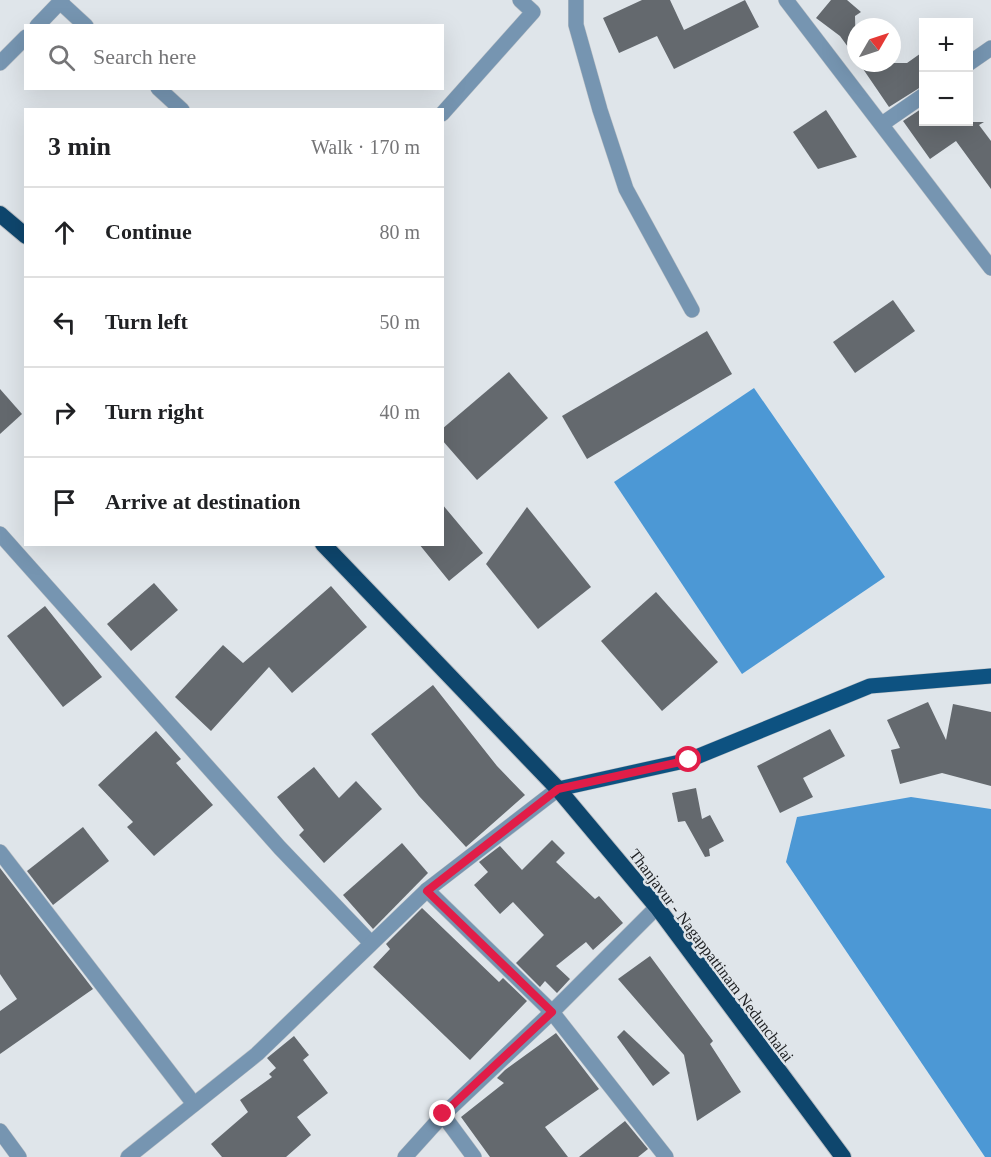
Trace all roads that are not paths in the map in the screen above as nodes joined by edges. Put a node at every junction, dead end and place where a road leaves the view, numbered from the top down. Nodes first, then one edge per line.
1 (519, 0) edge
2 (576, 0) edge
3 (786, 0) edge
4 (61, 1) edge
5 (39, 24) edge
6 (84, 24) edge
7 (24, 39) edge
8 (991, 48) edge
9 (973, 61) edge
10 (0, 63) edge
11 (160, 90) edge
12 (919, 98) edge
13 (180, 108) edge
14 (444, 112) edge
15 (882, 124) junction
16 (0, 214) edge
17 (24, 234) edge
18 (991, 268) edge
19 (692, 310) dead end
20 (0, 534) edge
21 (325, 546) edge
22 (991, 675) edge
23 (558, 789) junction
24 (0, 852) edge
25 (427, 891) junction
26 (657, 907) junction
27 (371, 943) junction
28 (552, 1012) junction
29 (194, 1104) junction
30 (443, 1114) junction
31 (0, 1131) edge
32 (19, 1157) edge
33 (128, 1157) edge
34 (405, 1157) edge
35 (474, 1157) edge
36 (666, 1157) edge
37 (843, 1157) edge

1 - 14 street
2 - 19 street
3 - 15 street
4 - 5 street
4 - 6 street
7 - 10 street
8 - 9 street
11 - 13 street
12 - 15 street
15 - 18 street
16 - 17 highway
20 - 27 street
21 - 23 highway, Thanjavur - Nagappattinam Nedunchalai
22 - 23 main road
23 - 25 street
23 - 26 highway, Thanjavur - Nagappattinam Nedunchalai
24 - 29 street
25 - 27 street
25 - 28 street
26 - 28 street
26 - 37 highway, Thanjavur - Nagappattinam Nedunchalai
27 - 29 street
28 - 30 street
28 - 36 street
29 - 33 street
30 - 34 street
30 - 35 street
31 - 32 street

